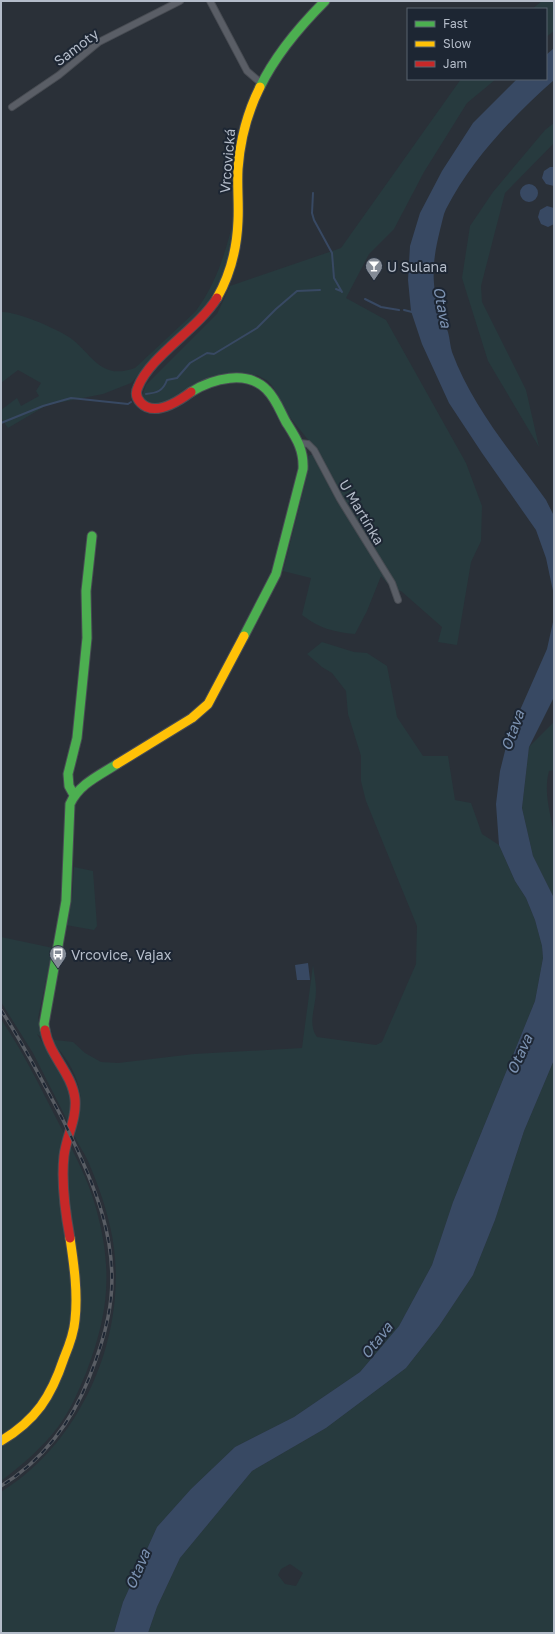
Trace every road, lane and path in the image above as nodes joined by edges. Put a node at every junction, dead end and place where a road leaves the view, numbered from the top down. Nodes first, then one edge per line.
1 (180, 1) edge
2 (210, 1) edge
3 (325, 1) edge
4 (261, 83) junction
5 (12, 107) dead end
6 (300, 443) junction
7 (92, 536) dead end
8 (398, 600) dead end
9 (74, 795) junction
10 (1, 1441) edge

1 - 5 street, Samoty
2 - 4 street
3 - 4 street, Vrcovická
4 - 6 street, Vrcovická
6 - 8 street, U Martínka
6 - 9 street
7 - 9 street
9 - 10 street

